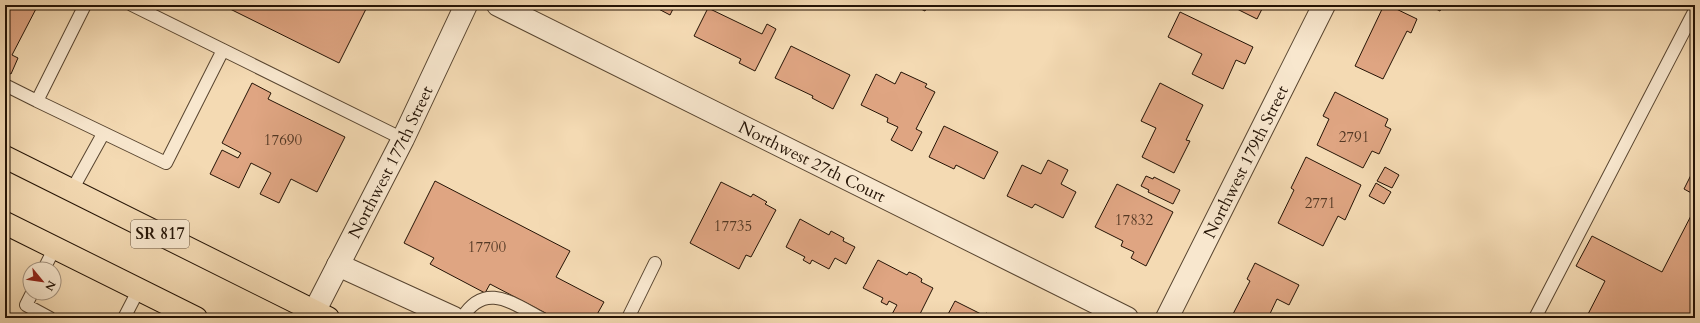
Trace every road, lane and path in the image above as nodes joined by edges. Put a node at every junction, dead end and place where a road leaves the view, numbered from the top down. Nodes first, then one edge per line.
1 (85, 5) edge
2 (132, 5) edge
3 (466, 5) edge
4 (498, 5) edge
5 (1324, 5) edge
6 (1695, 10) edge
7 (223, 50) junction
8 (5, 85) edge
9 (37, 101) junction
10 (102, 134) junction
11 (403, 140) junction
12 (5, 157) edge
13 (72, 190) junction
14 (5, 223) edge
15 (55, 247) junction
16 (48, 261) edge
17 (655, 263) dead end
18 (338, 265) junction
19 (139, 289) junction
20 (28, 301) edge
21 (318, 316) edge
22 (50, 318) edge
23 (124, 318) edge
24 (196, 318) edge
25 (454, 318) edge
26 (462, 318) edge
27 (541, 318) edge
28 (628, 318) edge
29 (1127, 318) edge
30 (1167, 318) edge
31 (1535, 318) edge

1 - 9 lane
2 - 7 lane
3 - 11 street, Northwest 177th Street
4 - 29 street, Northwest 27th Court
5 - 30 street, Northwest 179th Street
6 - 31 lane
7 - 10 lane
7 - 11 lane
8 - 9 lane
9 - 10 lane
10 - 13 lane
11 - 18 street, Northwest 177th Street
12 - 13 main road, SR 817
13 - 21 main road, SR 817
14 - 15 main road
15 - 16 lane
15 - 19 main road
17 - 28 lane
18 - 21 street, Northwest 177th Street
18 - 25 street
19 - 23 lane
19 - 24 main road
20 - 22 lane
26 - 27 lane

